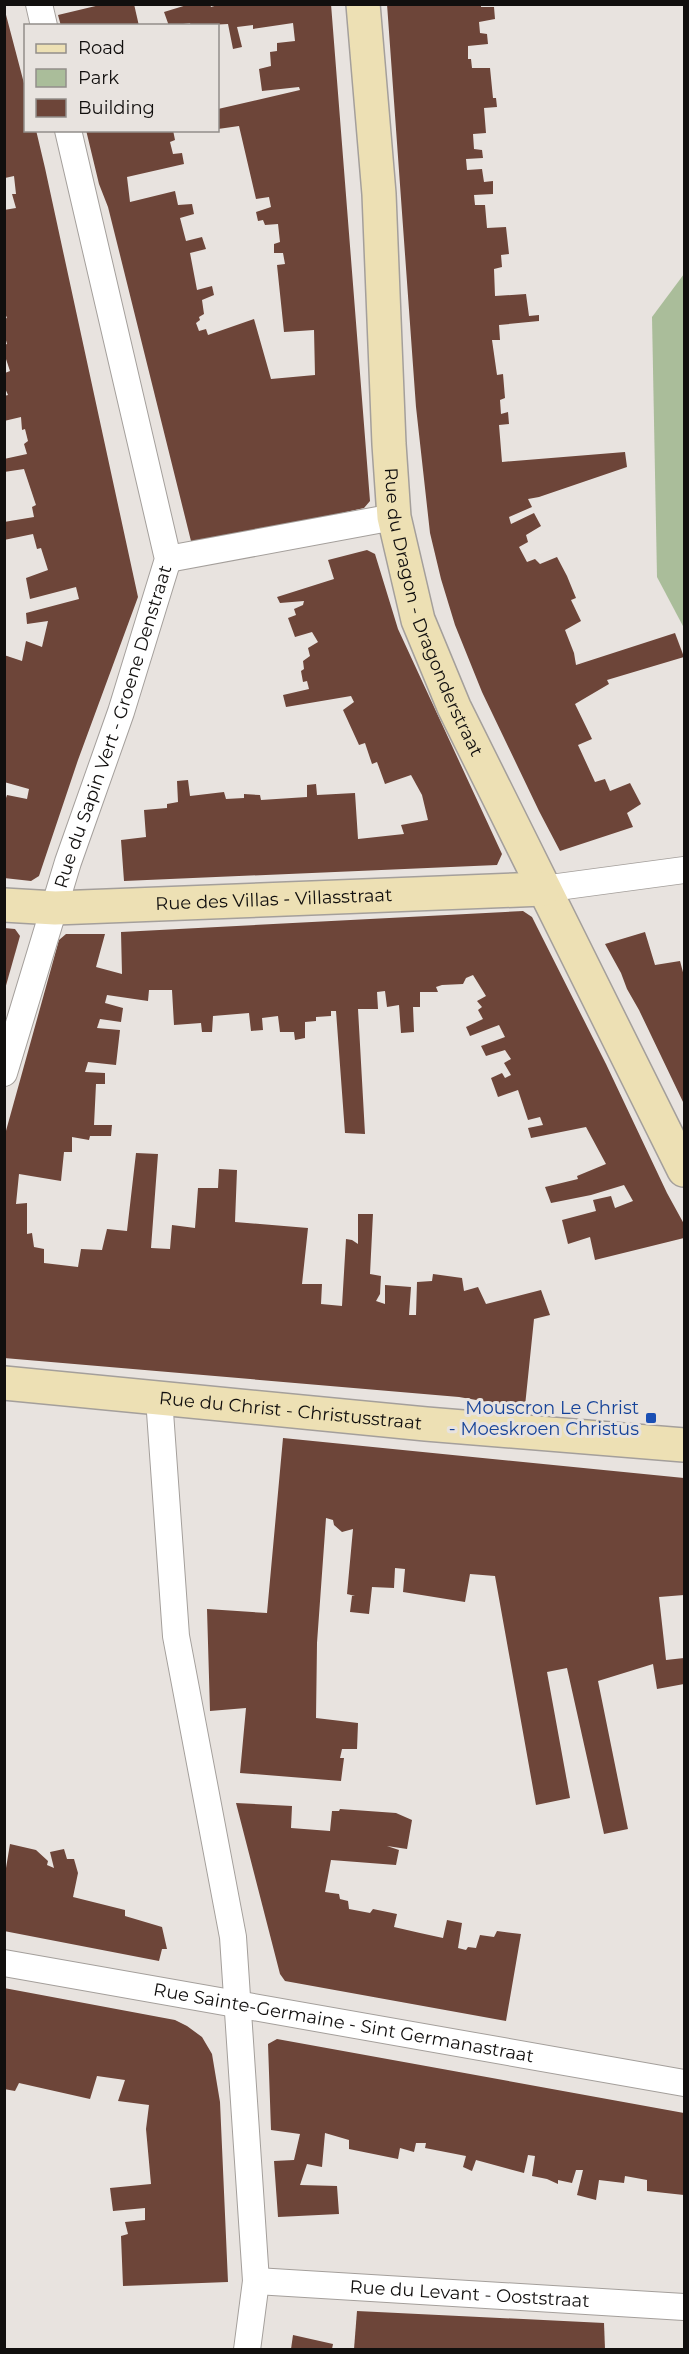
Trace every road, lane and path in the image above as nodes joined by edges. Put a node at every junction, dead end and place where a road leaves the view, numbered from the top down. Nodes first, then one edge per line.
1 (39, 4) edge
2 (363, 4) edge
3 (44, 24) edge
4 (68, 132) edge
5 (394, 517) junction
6 (168, 559) junction
7 (684, 870) edge
8 (543, 889) junction
9 (4, 905) edge
10 (55, 908) junction
11 (4, 1073) edge
12 (684, 1170) edge
13 (4, 1383) edge
14 (159, 1398) junction
15 (684, 1445) edge
16 (4, 1963) edge
17 (237, 2005) junction
18 (684, 2083) edge
19 (256, 2282) junction
20 (684, 2307) edge
21 (247, 2349) edge

1 - 3 street
2 - 5 street, Rue du Dragon - Dragonderstraat
4 - 6 street, Rue du Sapin Vert - Groene Denstraat
5 - 6 street
5 - 8 street, Rue du Dragon - Dragonderstraat
6 - 10 street, Rue du Sapin Vert - Groene Denstraat
7 - 8 street
8 - 10 street, Rue des Villas - Villasstraat
8 - 12 street, Rue du Dragon - Dragonderstraat
9 - 10 street, Rue des Villas - Villasstraat
10 - 11 street, Rue du Sapin Vert - Groene Denstraat
13 - 14 street, Rue du Christ - Christusstraat
14 - 15 street, Rue du Christ - Christusstraat
14 - 17 street
16 - 17 street, Rue Sainte-Germaine - Sint Germanastraat
17 - 18 street, Rue Sainte-Germaine - Sint Germanastraat
17 - 19 street
19 - 20 street, Rue du Levant - Ooststraat
19 - 21 street

